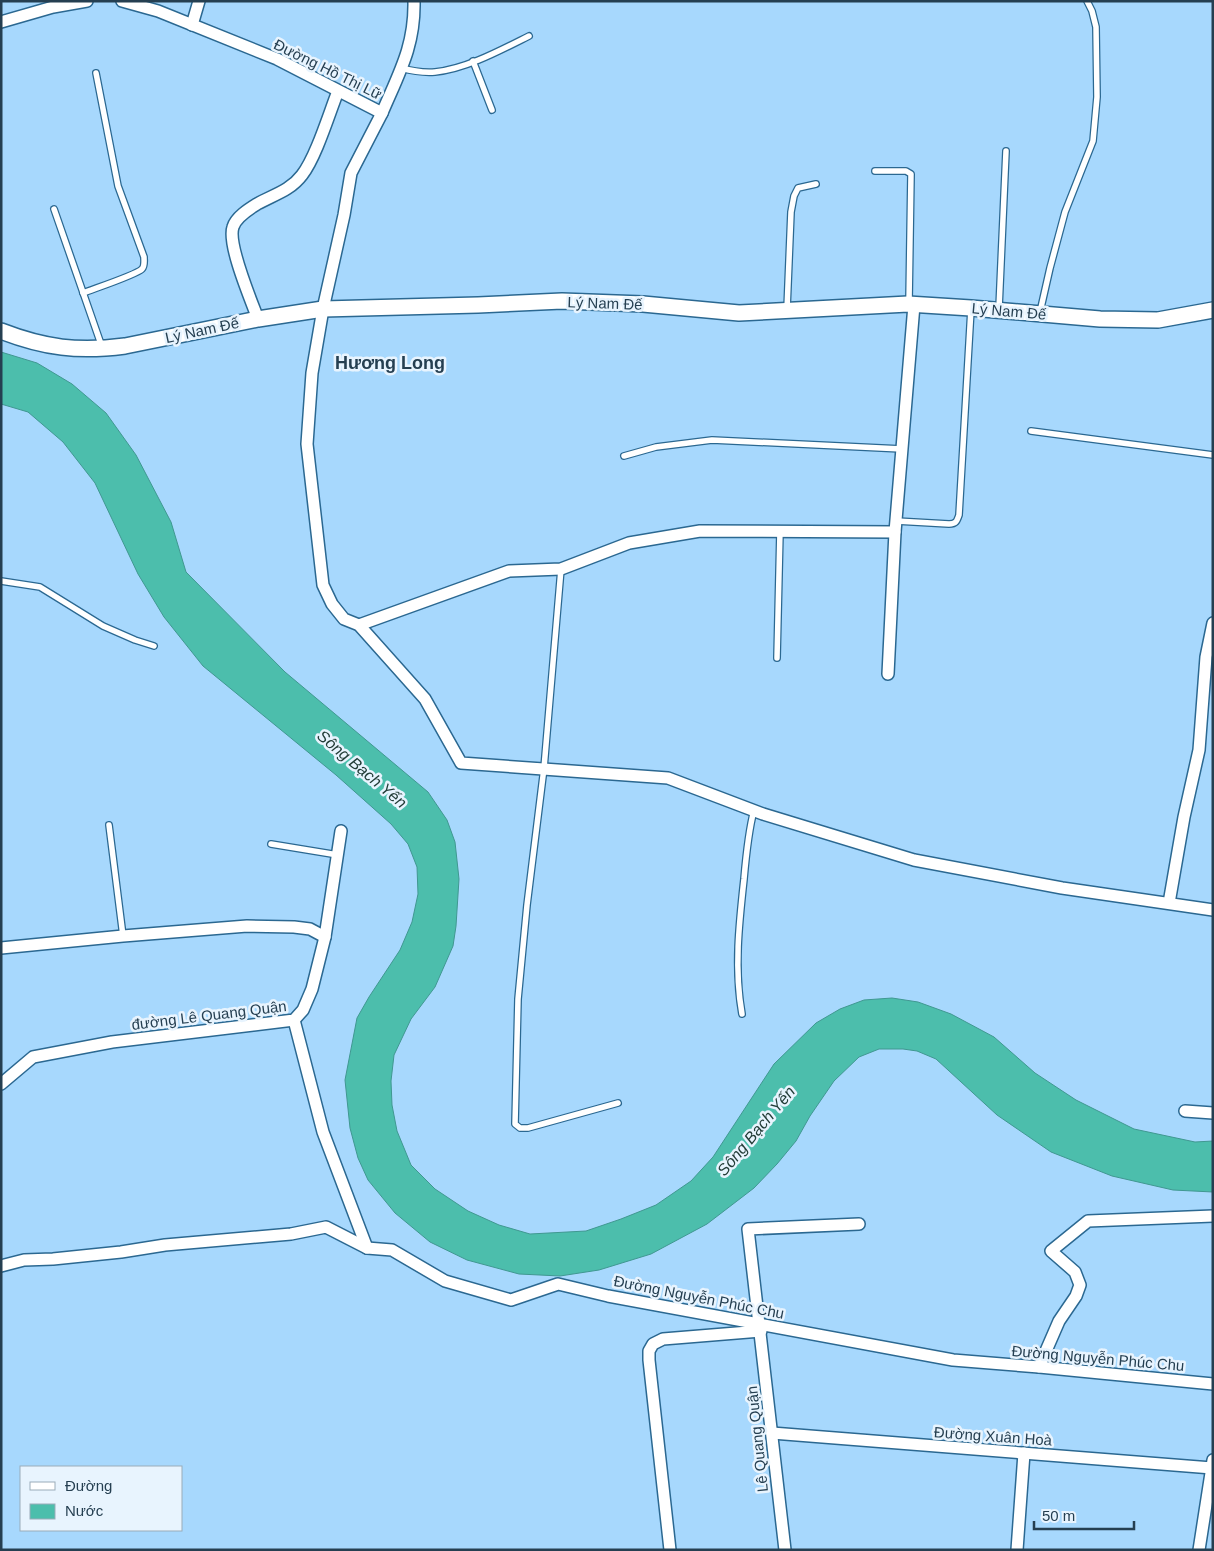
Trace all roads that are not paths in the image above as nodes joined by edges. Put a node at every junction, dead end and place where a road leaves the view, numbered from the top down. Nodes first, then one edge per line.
1 (87, 1) edge
2 (122, 1) edge
3 (199, 1) edge
4 (414, 1) edge
5 (1087, 1) edge
6 (54, 4) edge
7 (1, 22) edge
8 (192, 25) junction
9 (529, 36) dead end
10 (473, 61) junction
11 (401, 68) junction
12 (96, 73) dead end
13 (338, 91) junction
14 (492, 110) dead end
15 (382, 113) junction
16 (1006, 151) dead end
17 (875, 171) dead end
18 (816, 184) dead end
19 (54, 209) dead end
20 (83, 293) junction
21 (911, 305) junction
22 (971, 308) junction
23 (323, 309) junction
24 (998, 310) junction
25 (1213, 310) edge
26 (787, 311) junction
27 (1040, 314) junction
28 (258, 319) junction
29 (1, 331) edge
30 (103, 349) junction
31 (1031, 431) dead end
32 (902, 449) junction
33 (1213, 455) edge
34 (624, 456) dead end
35 (895, 527) junction
36 (780, 531) junction
37 (561, 569) junction
38 (1, 581) edge
39 (1213, 623) edge
40 (359, 625) junction
41 (154, 646) dead end
42 (777, 658) dead end
43 (888, 674) dead end
44 (544, 768) junction
45 (754, 810) junction
46 (109, 825) dead end
47 (341, 831) dead end
48 (271, 844) dead end
49 (338, 855) junction
50 (1170, 903) junction
51 (1213, 910) edge
52 (123, 936) junction
53 (324, 937) junction
54 (1, 948) edge
55 (742, 1014) dead end
56 (294, 1020) junction
57 (1, 1084) edge
58 (618, 1102) dead end
59 (1185, 1111) dead end
60 (1213, 1114) edge
61 (1213, 1216) edge
62 (859, 1224) dead end
63 (367, 1248) junction
64 (1, 1266) edge
65 (760, 1328) junction
66 (1039, 1366) junction
67 (1213, 1384) edge
68 (772, 1434) junction
69 (1024, 1453) junction
70 (1212, 1464) edge
71 (1210, 1490) edge
72 (670, 1550) edge
73 (784, 1550) edge
74 (1017, 1550) edge
75 (1199, 1550) edge

1 - 6 street
2 - 8 street, Đường Hồ Thị Lữ
3 - 8 street
4 - 11 street
5 - 27 lane
6 - 7 street
8 - 13 street, Đường Hồ Thị Lữ
9 - 10 lane
10 - 11 lane
10 - 14 lane
11 - 15 street
12 - 20 lane
13 - 15 street, Đường Hồ Thị Lữ
13 - 28 street
15 - 23 street, Đường Hồ Thị Lữ
16 - 24 lane
17 - 21 lane
18 - 26 lane
19 - 20 lane
20 - 30 lane
21 - 22 street, Lý Nam Đế
21 - 26 street, Lý Nam Đế
21 - 32 street
22 - 24 street, Lý Nam Đế
22 - 35 lane
23 - 26 street, Lý Nam Đế
23 - 28 street, Lý Nam Đế
23 - 40 street, Đường Hồ Thị Lữ
24 - 27 street, Lý Nam Đế
25 - 27 street, Lý Nam Đế
28 - 30 street, Lý Nam Đế
29 - 30 street, Lý Nam Đế
31 - 33 lane
32 - 34 lane
32 - 35 street
35 - 36 street
35 - 43 street
36 - 37 street
36 - 42 lane
37 - 40 street
37 - 44 lane
38 - 41 lane
39 - 50 street
40 - 44 street, Đường Hồ Thị Lữ
44 - 45 street
44 - 58 lane
45 - 50 street
45 - 55 lane
46 - 52 lane
47 - 49 street, đường Lê Quang Quận
48 - 49 lane
49 - 53 street, đường Lê Quang Quận
50 - 51 street
52 - 53 street
52 - 54 street
53 - 56 street, đường Lê Quang Quận
56 - 57 street, đường Lê Quang Quận
56 - 63 street
59 - 60 street
61 - 66 street
62 - 65 street, Lê Quang Quận
63 - 64 street, Đường Nguyễn Phúc Chu
63 - 65 street, Đường Nguyễn Phúc Chu
65 - 66 street, Đường Nguyễn Phúc Chu
65 - 68 street, Lê Quang Quận
65 - 72 street
66 - 67 street, Đường Nguyễn Phúc Chu
68 - 69 street, Đường Xuân Hoà
68 - 73 street, Lê Quang Quận
69 - 70 street, Đường Xuân Hoà
69 - 74 street
70 - 71 street
71 - 75 street

